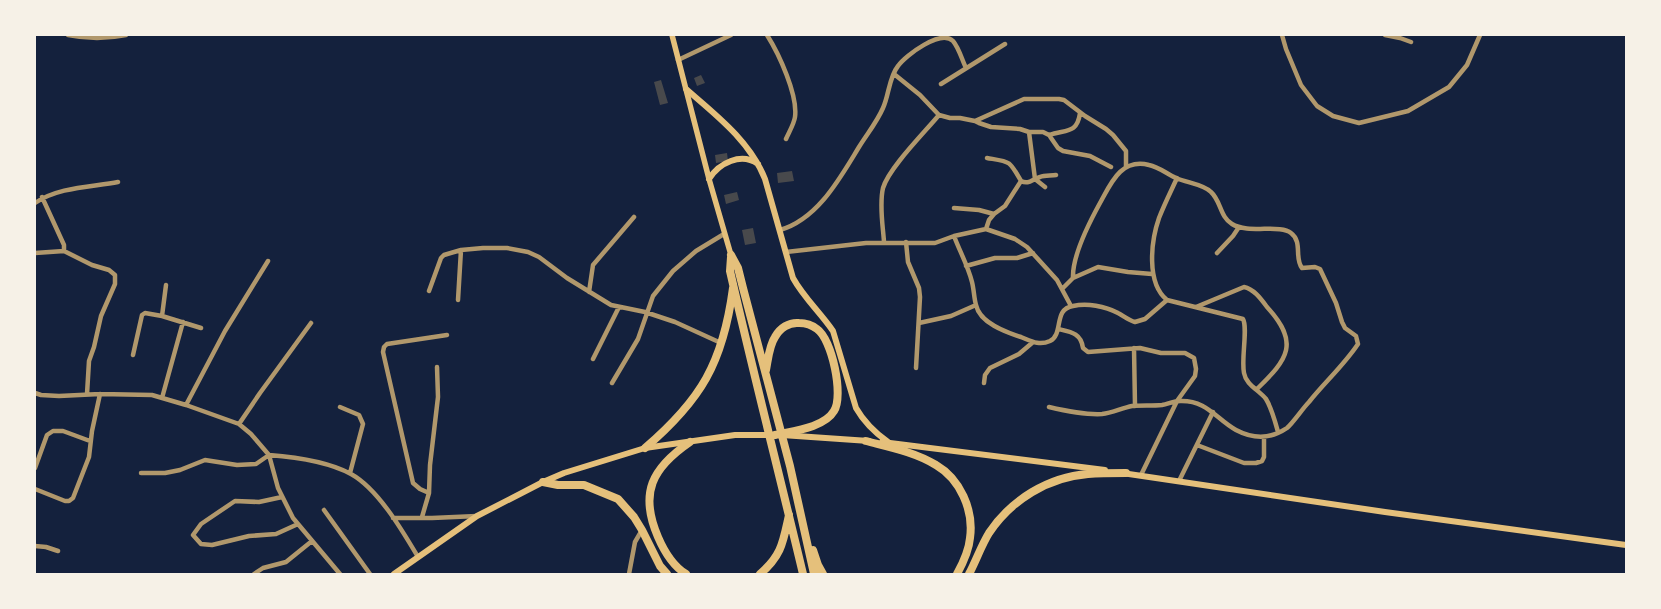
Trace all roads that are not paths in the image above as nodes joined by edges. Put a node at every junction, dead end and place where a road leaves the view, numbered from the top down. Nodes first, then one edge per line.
1 (68, 35) edge
2 (126, 35) edge
3 (672, 35) edge
4 (731, 35) edge
5 (767, 35) edge
6 (928, 35) edge
7 (1282, 35) edge
8 (1386, 35) edge
9 (1480, 35) edge
10 (87, 37) edge
11 (930, 41) junction
12 (1411, 42) dead end
13 (1005, 44) dead end
14 (678, 60) junction
15 (966, 68) junction
16 (894, 74) junction
17 (941, 84) dead end
18 (686, 89) junction
19 (1080, 113) junction
20 (939, 115) junction
21 (975, 121) junction
22 (1028, 132) junction
23 (1049, 135) junction
24 (786, 139) dead end
25 (987, 158) dead end
26 (759, 165) junction
27 (1126, 166) junction
28 (1111, 167) dead end
29 (1056, 175) dead end
30 (1177, 178) junction
31 (709, 179) junction
32 (1035, 179) junction
33 (1021, 181) junction
34 (118, 182) dead end
35 (1045, 187) dead end
36 (42, 198) junction
37 (35, 202) edge
38 (954, 208) dead end
39 (994, 214) junction
40 (634, 217) dead end
41 (1240, 227) junction
42 (780, 230) junction
43 (986, 230) junction
44 (724, 234) junction
45 (954, 236) junction
46 (884, 242) junction
47 (906, 242) junction
48 (461, 250) junction
49 (64, 251) junction
50 (786, 252) junction
51 (35, 253) edge
52 (1033, 253) junction
53 (1217, 253) dead end
54 (731, 255) junction
55 (268, 261) dead end
56 (966, 266) junction
57 (1152, 274) junction
58 (1073, 278) junction
59 (733, 284) junction
60 (166, 285) dead end
61 (1062, 289) junction
62 (429, 291) dead end
63 (589, 292) junction
64 (458, 300) dead end
65 (1167, 300) junction
66 (976, 305) junction
67 (1070, 306) junction
68 (1194, 307) junction
69 (619, 308) junction
70 (648, 313) junction
71 (162, 316) junction
72 (183, 322) junction
73 (311, 323) dead end
74 (919, 323) junction
75 (201, 328) dead end
76 (1058, 329) junction
77 (447, 335) dead end
78 (721, 343) junction
79 (1032, 343) junction
80 (1134, 348) junction
81 (134, 355) dead end
82 (593, 359) dead end
83 (437, 367) dead end
84 (916, 368) dead end
85 (766, 372) junction
86 (612, 382) dead end
87 (984, 383) dead end
88 (1256, 389) junction
89 (35, 393) edge
90 (88, 394) junction
91 (100, 394) junction
92 (162, 398) junction
93 (1177, 401) junction
94 (186, 405) junction
95 (1135, 406) junction
96 (1049, 407) dead end
97 (340, 408) dead end
98 (1214, 412) junction
99 (239, 424) junction
100 (1278, 432) junction
101 (775, 435) junction
102 (1264, 437) junction
103 (90, 441) junction
104 (866, 441) junction
105 (690, 442) junction
106 (889, 443) junction
107 (1197, 445) junction
108 (645, 448) junction
109 (269, 455) junction
110 (35, 468) edge
111 (141, 473) dead end
112 (350, 473) junction
113 (1126, 473) junction
114 (1141, 475) junction
115 (1179, 481) junction
116 (543, 482) junction
117 (35, 489) edge
118 (429, 493) junction
119 (282, 497) junction
120 (324, 510) dead end
121 (790, 513) junction
122 (477, 516) junction
123 (422, 517) junction
124 (393, 518) junction
125 (802, 523) junction
126 (298, 524) junction
127 (642, 530) junction
128 (312, 541) junction
129 (1626, 545) edge
130 (35, 546) edge
131 (58, 551) dead end
132 (418, 557) junction
133 (254, 574) edge
134 (340, 574) edge
135 (370, 574) edge
136 (394, 574) edge
137 (629, 574) edge
138 (667, 574) edge
139 (686, 574) edge
140 (760, 574) edge
141 (804, 574) edge
142 (814, 574) edge
143 (823, 574) edge
144 (957, 574) edge
145 (969, 574) edge

1 - 10 street
2 - 10 street
3 - 14 main road
4 - 14 street
5 - 24 street
6 - 11 street
7 - 9 street
8 - 12 street
11 - 15 street
11 - 16 street
13 - 15 street
14 - 18 main road
15 - 17 street
16 - 20 street
16 - 42 street
18 - 26 main road
18 - 31 main road
19 - 21 street
19 - 23 street
19 - 27 street
20 - 21 street
20 - 46 street
21 - 22 street
22 - 23 street
22 - 32 street
23 - 28 street
25 - 33 street
26 - 31 main road
26 - 42 main road
27 - 30 street
27 - 58 street
29 - 32 street
30 - 41 street
30 - 57 street
31 - 44 main road
32 - 33 street
32 - 35 street
33 - 39 street
34 - 36 street
36 - 37 street
36 - 49 street
38 - 39 street
39 - 43 street
40 - 63 street
41 - 53 street
41 - 100 street
42 - 50 main road
43 - 45 street
43 - 52 street
44 - 54 main road
44 - 70 street
45 - 47 street
45 - 56 street
46 - 47 street
46 - 50 street
47 - 74 street
48 - 62 street
48 - 63 street
48 - 64 street
49 - 51 street
49 - 90 street
50 - 106 main road
52 - 56 street
52 - 61 street
54 - 59 highway
54 - 85 highway
55 - 94 street
56 - 66 street
57 - 58 street
57 - 65 street
58 - 61 street
59 - 78 highway
59 - 121 highway
60 - 71 street
61 - 67 street
63 - 69 street
65 - 67 street
65 - 68 street
66 - 74 street
66 - 79 street
67 - 76 street
68 - 88 street
68 - 88 street
69 - 70 street
69 - 82 street
70 - 78 street
70 - 86 street
71 - 72 street
71 - 81 street
72 - 75 street
72 - 92 street
73 - 99 street
74 - 84 street
76 - 79 street
76 - 80 street
77 - 118 street
78 - 108 highway
79 - 87 street
80 - 93 street
80 - 95 street
83 - 118 street
85 - 101 highway
85 - 125 highway
88 - 100 street
89 - 90 street
90 - 91 street
91 - 92 street
91 - 103 street
92 - 94 street
93 - 95 street
93 - 98 street
93 - 114 street
94 - 99 street
95 - 96 street
97 - 112 street
98 - 102 street
98 - 107 street
99 - 109 street
100 - 102 street
101 - 104 main road
101 - 105 main road
102 - 107 street
103 - 110 street
103 - 117 street
104 - 106 main road
104 - 144 highway
105 - 108 main road
105 - 139 highway
106 - 113 main road
107 - 115 street
108 - 116 main road
109 - 111 street
109 - 112 street
109 - 119 street
112 - 124 street
113 - 114 main road
113 - 145 highway
114 - 115 main road
115 - 129 main road
116 - 122 main road
116 - 127 highway
118 - 123 street
119 - 126 street
119 - 126 street
120 - 135 street
121 - 140 highway
121 - 141 highway
122 - 123 street
122 - 132 main road
123 - 124 street
124 - 132 street
125 - 142 highway
125 - 143 highway
126 - 128 street
127 - 137 street
127 - 138 highway
128 - 133 street
128 - 134 street
130 - 131 street
132 - 136 main road

